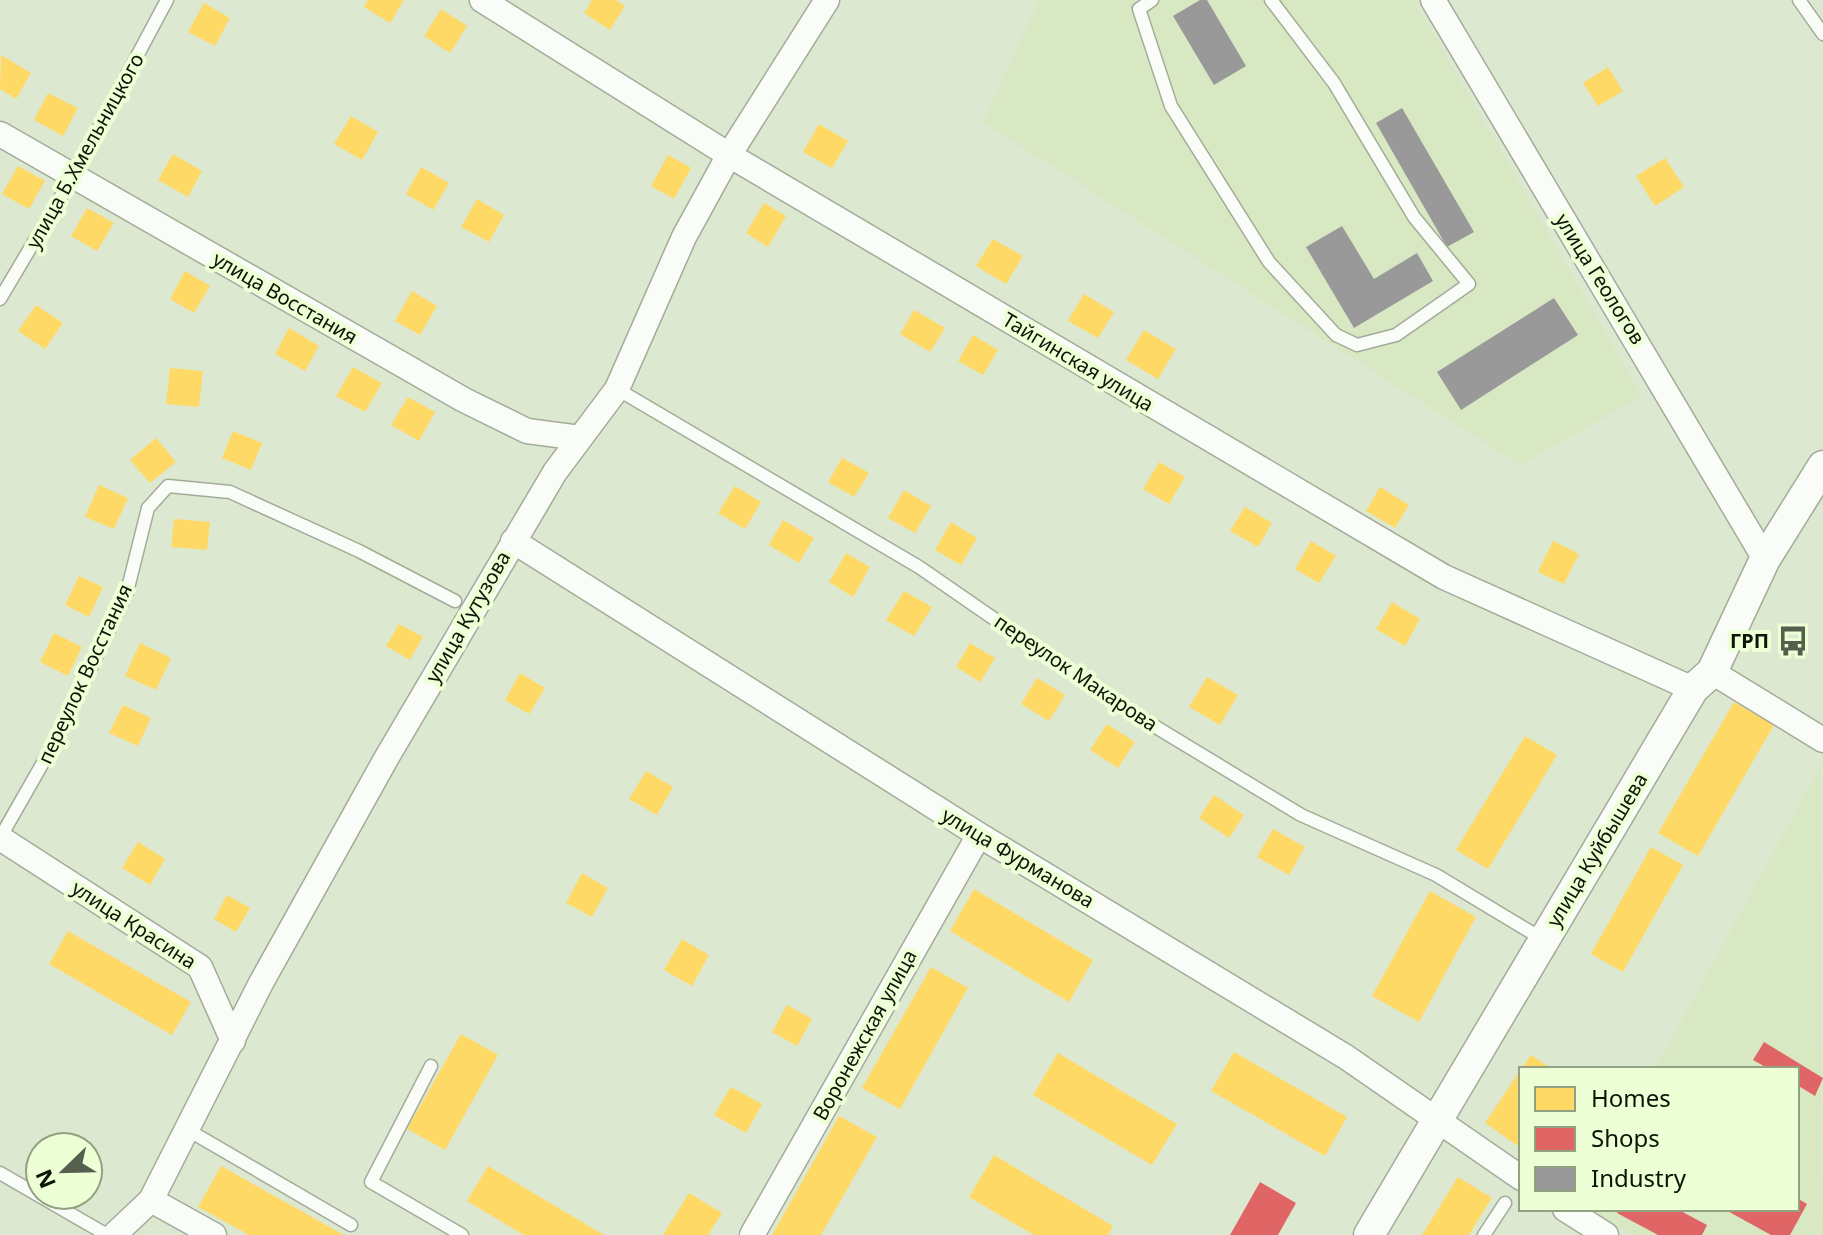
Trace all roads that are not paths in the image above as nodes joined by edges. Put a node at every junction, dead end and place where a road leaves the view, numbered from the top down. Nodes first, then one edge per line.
1 (167, 0) edge
2 (482, 0) edge
3 (827, 0) edge
4 (1152, 0) edge
5 (1271, 0) edge
6 (1433, 0) edge
7 (1799, 0) edge
8 (1823, 34) edge
9 (0, 134) edge
10 (729, 155) junction
11 (73, 176) junction
12 (0, 299) edge
13 (617, 389) junction
14 (527, 431) junction
15 (580, 438) junction
16 (1823, 466) edge
17 (555, 472) junction
18 (513, 541) junction
19 (1765, 559) junction
20 (455, 601) dead end
21 (1703, 680) junction
22 (1823, 740) edge
23 (979, 835) junction
24 (0, 838) edge
25 (1544, 940) junction
26 (233, 1041) junction
27 (431, 1066) dead end
28 (1437, 1118) junction
29 (188, 1130) junction
30 (0, 1173) edge
31 (1519, 1177) edge
32 (151, 1200) junction
33 (1505, 1203) dead end
34 (1568, 1211) edge
35 (351, 1225) dead end
36 (107, 1235) edge
37 (114, 1235) edge
38 (214, 1235) edge
39 (462, 1235) edge
40 (752, 1235) edge
41 (1369, 1235) edge
42 (1484, 1235) edge
43 (1606, 1235) edge

1 - 11 lane, улица Б.Хмельницкого
2 - 10 street, Тайгинская улица
3 - 10 street, улица Кутузова
4 - 5 lane
6 - 19 street, улица Геологов
7 - 8 lane
9 - 11 street, улица Восстания
10 - 13 street, улица Кутузова
10 - 21 street, Тайгинская улица
11 - 12 lane, улица Б.Хмельницкого
11 - 14 street, улица Восстания
13 - 15 street, улица Кутузова
13 - 25 lane, переулок Макарова
14 - 15 street, улица Восстания
14 - 17 street
15 - 17 street, улица Кутузова
16 - 19 street, улица Куйбышева
17 - 18 street, улица Кутузова
18 - 23 street, улица Фурманова
18 - 26 street, улица Кутузова
19 - 21 street, улица Куйбышева
20 - 24 lane, переулок Восстания
21 - 22 street, Тайгинская улица
21 - 25 street, улица Куйбышева
23 - 28 street, улица Фурманова
23 - 40 street, Воронежская улица
24 - 26 street, улица Красина
25 - 28 street, улица Куйбышева
26 - 29 street, улица Кутузова
27 - 39 lane
28 - 31 street, улица Фурманова
28 - 41 street, улица Куйбышева
29 - 32 street, улица Кутузова
29 - 35 lane
30 - 36 lane
32 - 37 street, улица Кутузова
32 - 38 street
33 - 42 lane
34 - 43 street

